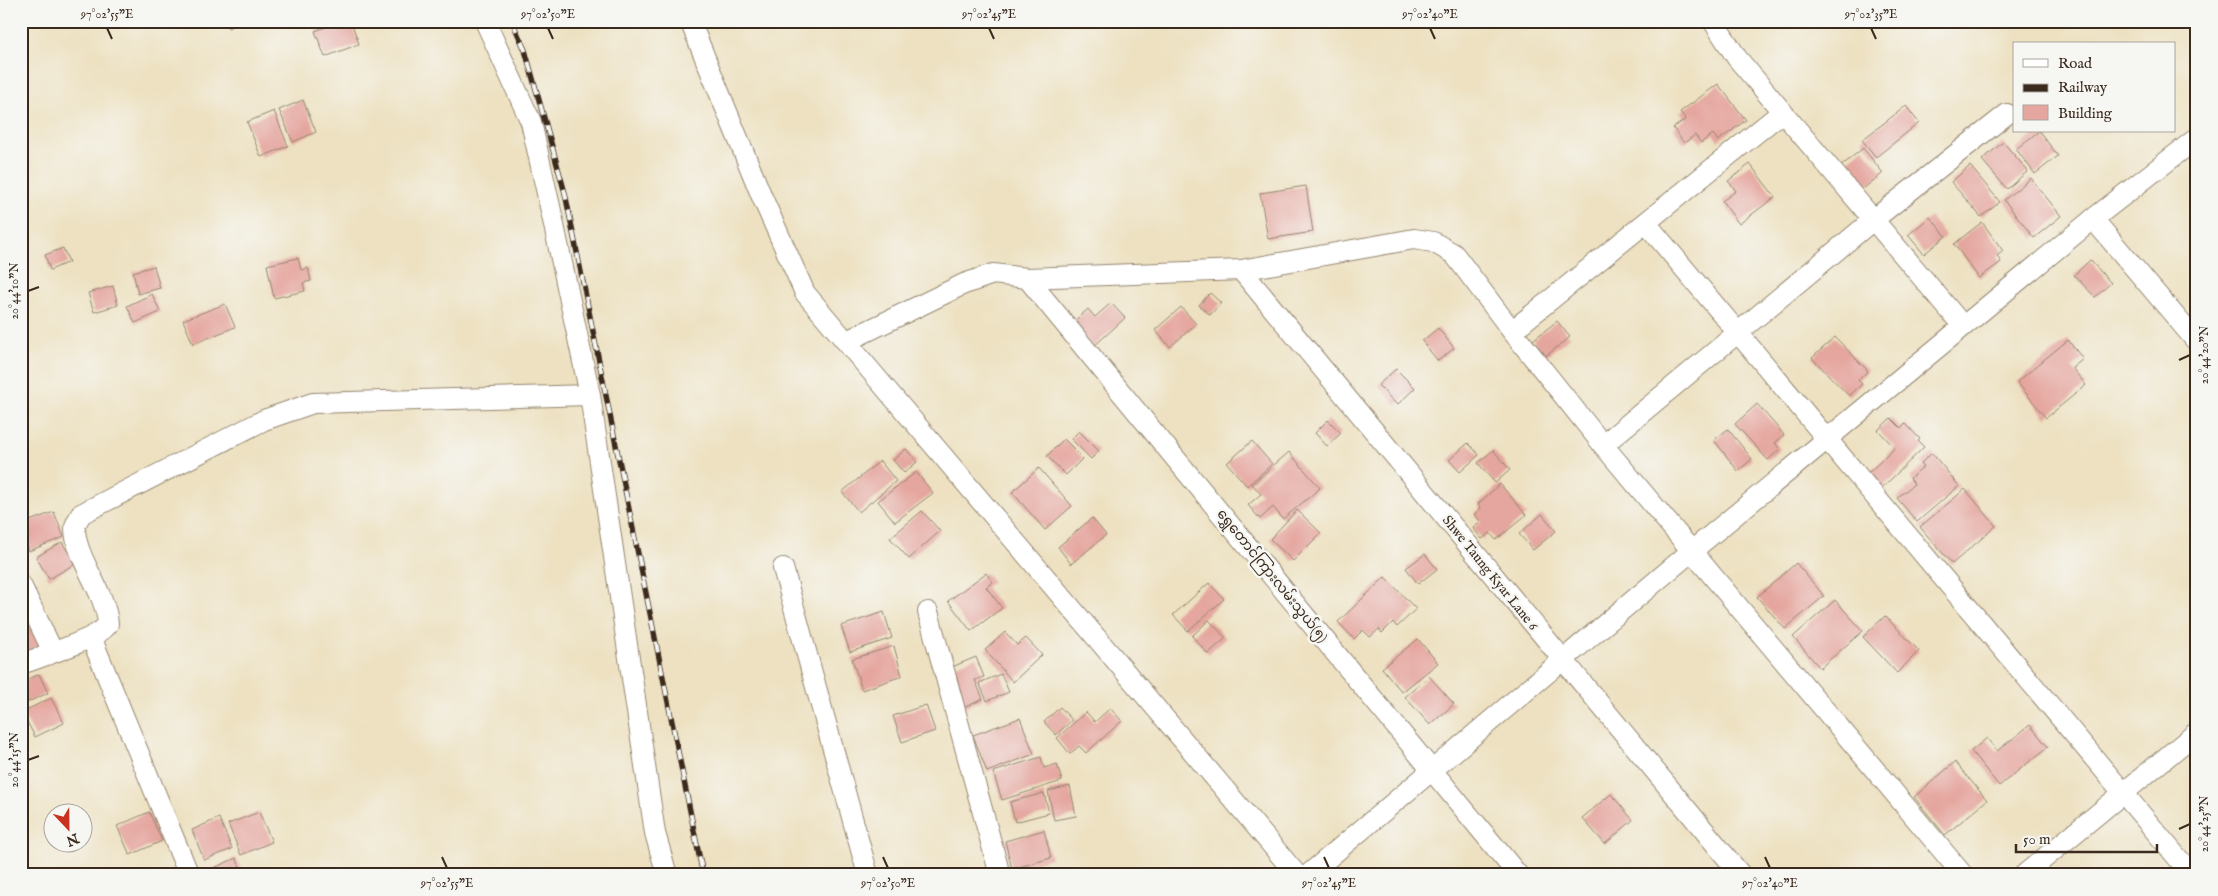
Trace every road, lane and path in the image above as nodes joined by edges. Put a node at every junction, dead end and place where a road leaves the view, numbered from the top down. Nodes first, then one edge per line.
1 (485, 21) edge
2 (690, 21) edge
3 (1713, 21) edge
4 (1782, 112) junction
5 (2007, 114) dead end
6 (2197, 138) edge
7 (2093, 219) junction
8 (1874, 220) junction
9 (1646, 223) junction
10 (1240, 270) junction
11 (1027, 278) junction
12 (1963, 326) junction
13 (1512, 332) junction
14 (1738, 332) junction
15 (847, 341) junction
16 (2197, 342) edge
17 (590, 395) junction
18 (1827, 440) junction
19 (1603, 445) junction
20 (1693, 550) junction
21 (783, 568) dead end
22 (21, 585) edge
23 (928, 612) dead end
24 (91, 637) junction
25 (53, 652) junction
26 (1562, 661) junction
27 (21, 664) edge
28 (2197, 732) edge
29 (1432, 770) junction
30 (2124, 792) junction
31 (189, 875) edge
32 (667, 875) edge
33 (868, 875) edge
34 (1000, 875) edge
35 (1297, 875) edge
36 (1308, 875) edge
37 (1518, 875) edge
38 (1740, 875) edge
39 (1963, 875) edge
40 (2024, 875) edge
41 (2192, 875) edge

1 - 17 street
2 - 15 street
3 - 4 street
4 - 8 street
4 - 9 street
5 - 8 street
6 - 7 street
7 - 12 street
7 - 16 street
8 - 12 street
8 - 14 street
9 - 13 street
9 - 14 street
10 - 11 street
10 - 13 street
10 - 26 street, Shwe Taung Kyar Lane 6
11 - 15 street
11 - 29 street, ရွှေတောင်ကြားလမ်းသွယ်(၅)
12 - 18 street
13 - 19 street
14 - 18 street
14 - 19 street
15 - 35 street
17 - 24 street
17 - 32 street
18 - 20 street
18 - 30 street
19 - 20 street
20 - 26 street
20 - 39 street
21 - 33 street
22 - 25 street
23 - 34 street
24 - 25 street
24 - 31 street
25 - 27 street
26 - 29 street
26 - 38 street, Shwe Taung Kyar Lane 6
28 - 30 street
29 - 36 street
29 - 37 street, ရွှေတောင်ကြားလမ်းသွယ်(၅)
30 - 40 street
30 - 41 street

